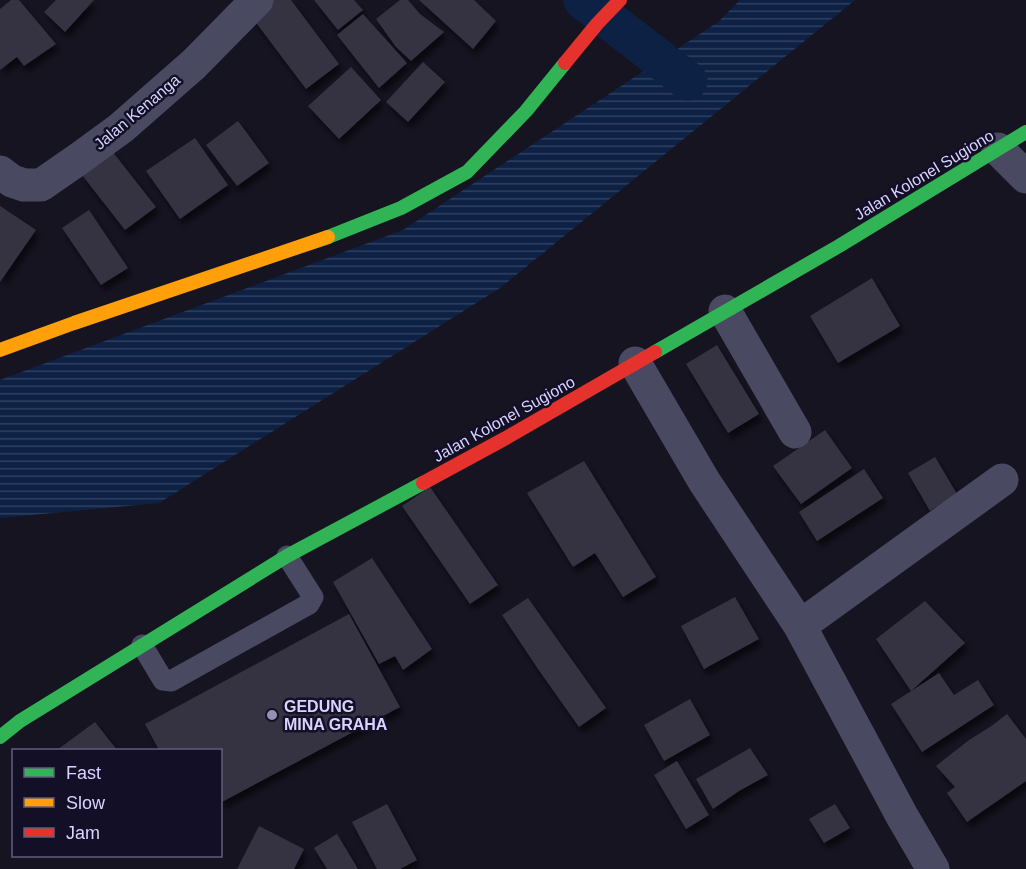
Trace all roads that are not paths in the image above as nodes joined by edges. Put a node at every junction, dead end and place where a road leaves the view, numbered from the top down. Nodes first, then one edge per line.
1 (257, 0) edge
2 (620, 0) edge
3 (1026, 132) edge
4 (998, 149) junction
5 (0, 172) edge
6 (1026, 177) edge
7 (725, 311) junction
8 (0, 350) edge
9 (634, 363) junction
10 (795, 432) dead end
11 (1002, 480) dead end
12 (287, 556) junction
13 (800, 626) junction
14 (142, 645) junction
15 (0, 737) edge
16 (933, 869) edge

1 - 5 street, Jalan Kenanga
2 - 8 street
3 - 4 street, Jalan Kolonel Sugiono
4 - 6 street
4 - 7 street, Jalan Kolonel Sugiono
7 - 9 street, Jalan Kolonel Sugiono
7 - 10 street
9 - 12 street, Jalan Kolonel Sugiono
9 - 13 street
11 - 13 street
12 - 14 street, Jalan Kolonel Sugiono
12 - 14 lane
13 - 16 street
14 - 15 street, Jalan Kolonel Sugiono

